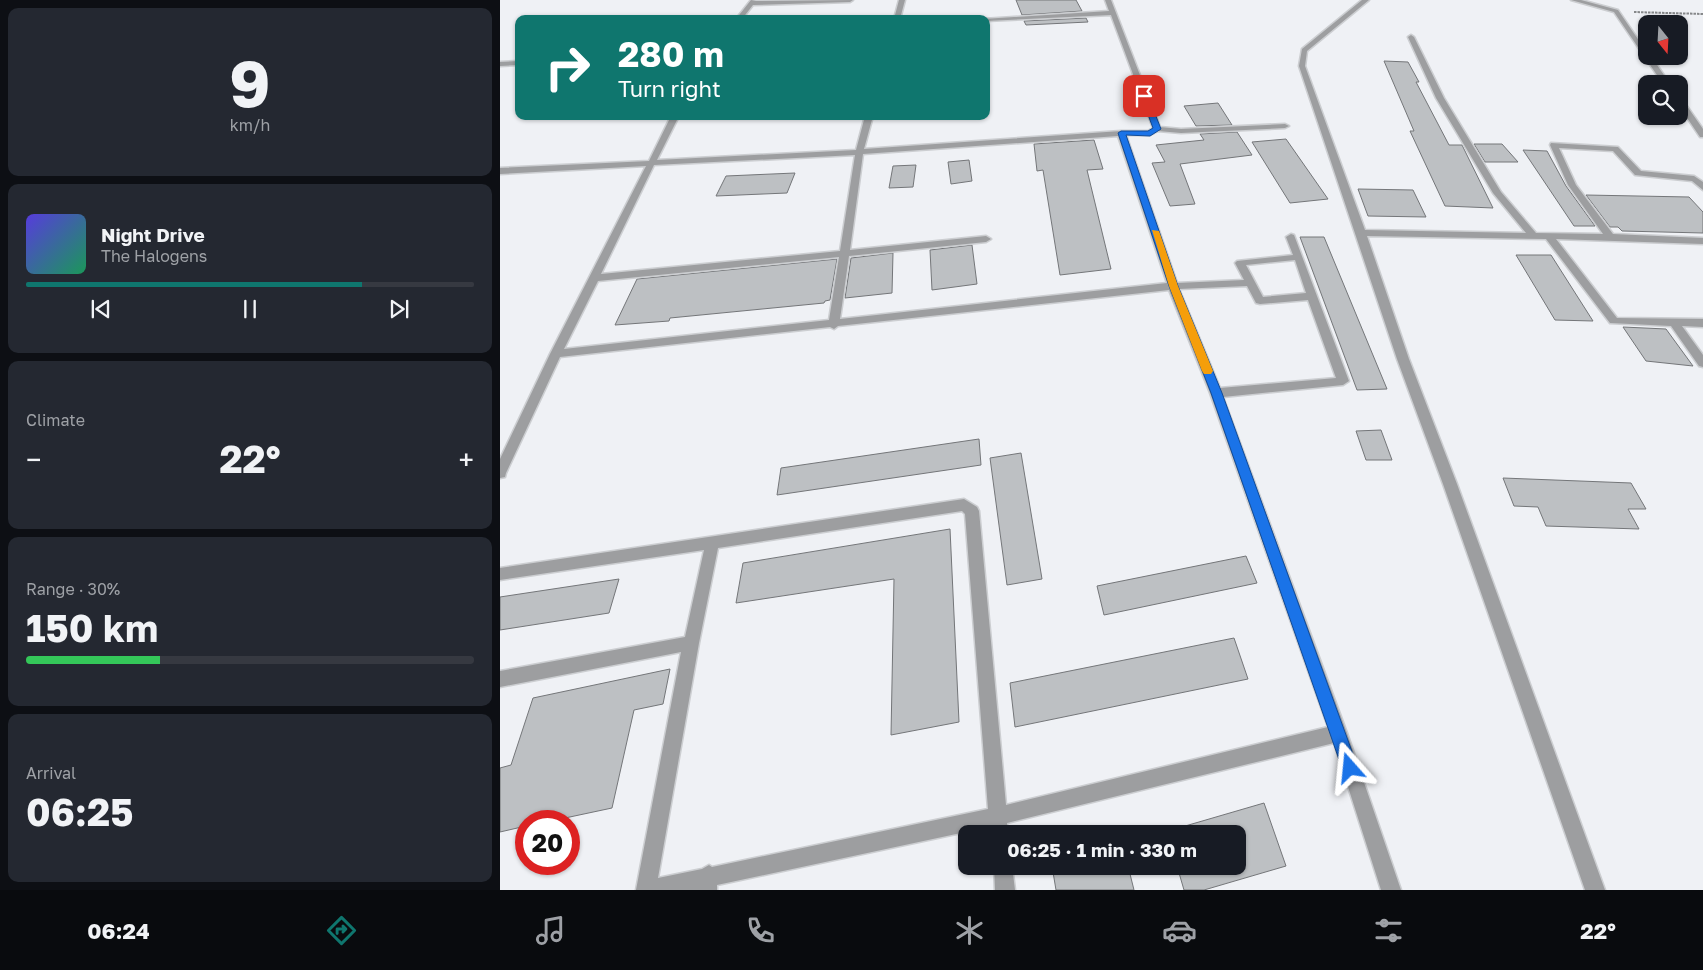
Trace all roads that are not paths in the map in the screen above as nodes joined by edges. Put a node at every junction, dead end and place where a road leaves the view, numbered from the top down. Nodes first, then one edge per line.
1 (850, 0) edge
2 (902, 0) edge
3 (1108, 0) edge
4 (1366, 0) edge
5 (1574, 0) edge
6 (753, 1) edge
7 (1113, 13) junction
8 (743, 15) edge
9 (898, 15) edge
10 (990, 19) edge
11 (1411, 37) dead end
12 (1638, 42) edge
13 (515, 63) edge
14 (500, 64) edge
15 (1688, 114) edge
16 (673, 120) edge
17 (868, 120) edge
18 (1285, 126) dead end
19 (1157, 129) junction
20 (1121, 133) junction
21 (1703, 135) edge
22 (859, 152) junction
23 (652, 163) junction
24 (500, 171) edge
25 (1703, 187) edge
26 (1361, 233) junction
27 (1534, 236) junction
28 (1549, 236) junction
29 (1291, 237) dead end
30 (1610, 237) junction
31 (986, 238) dead end
32 (1703, 241) edge
33 (843, 254) junction
34 (1298, 257) junction
35 (594, 278) junction
36 (1250, 283) junction
37 (1173, 286) junction
38 (1312, 296) junction
39 (1674, 322) junction
40 (1703, 323) edge
41 (834, 325) junction
42 (556, 354) junction
43 (1703, 363) edge
44 (1216, 393) junction
45 (500, 473) edge
46 (712, 543) junction
47 (500, 574) edge
48 (691, 642) junction
49 (500, 678) edge
50 (1339, 733) junction
51 (998, 825) edge
52 (958, 833) edge
53 (1004, 875) edge
54 (708, 883) edge
55 (647, 890) edge
56 (1005, 890) edge
57 (1391, 890) edge
58 (1594, 890) edge

1 - 6 street
2 - 9 street
3 - 7 street
4 - 26 street
5 - 12 street
6 - 8 street
7 - 10 street
7 - 19 street
11 - 27 street
13 - 14 street
15 - 21 street
16 - 23 street
17 - 22 street
18 - 19 street
19 - 20 street
20 - 22 street
20 - 37 street
22 - 23 street
22 - 33 street
23 - 24 street
23 - 35 street
25 - 30 street
26 - 27 street
26 - 58 street
27 - 28 street
28 - 30 street
28 - 39 street
29 - 34 street
30 - 32 street
31 - 33 street
33 - 35 street
33 - 41 street
34 - 36 street
34 - 38 street
35 - 42 street
36 - 37 street
36 - 38 street
37 - 41 street
37 - 44 street
38 - 44 street
39 - 40 street
39 - 43 street
41 - 42 street
42 - 45 street
44 - 50 street
46 - 47 street
46 - 48 street
46 - 51 street
48 - 49 street
48 - 55 street
50 - 51 street
50 - 57 street
52 - 54 street
53 - 56 street
54 - 55 street

